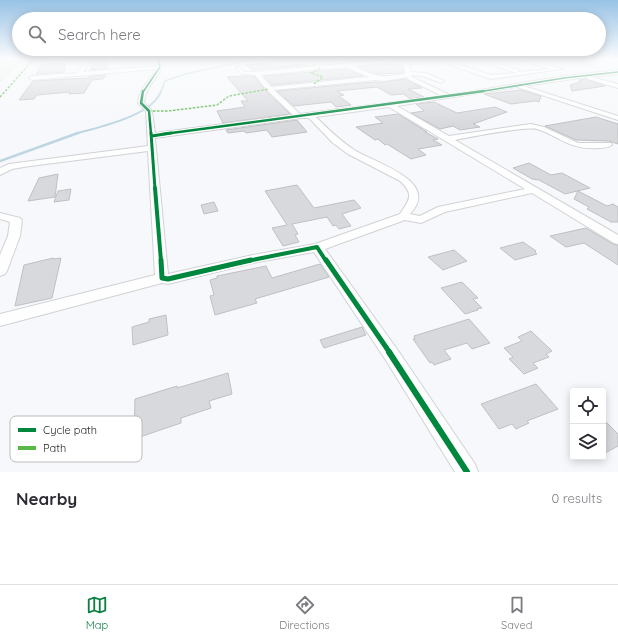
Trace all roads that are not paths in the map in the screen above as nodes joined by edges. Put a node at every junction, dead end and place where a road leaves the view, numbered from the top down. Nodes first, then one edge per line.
1 (150, 81) edge
2 (263, 81) edge
3 (346, 81) edge
4 (416, 81) edge
5 (546, 81) edge
6 (575, 81) edge
7 (601, 81) edge
8 (578, 82) dead end
9 (517, 86) junction
10 (618, 86) edge
11 (269, 89) junction
12 (449, 98) junction
13 (391, 105) junction
14 (618, 110) edge
15 (603, 113) junction
16 (310, 115) junction
17 (299, 117) junction
18 (618, 118) edge
19 (450, 138) junction
20 (152, 142) junction
21 (608, 145) dead end
22 (0, 172) edge
23 (534, 190) junction
24 (0, 216) edge
25 (404, 216) junction
26 (618, 230) edge
27 (606, 233) junction
28 (618, 240) edge
29 (318, 247) junction
30 (0, 271) edge
31 (162, 278) junction
32 (0, 320) edge
33 (467, 472) edge

1 - 20 street
2 - 11 street
3 - 11 street
4 - 12 street
5 - 9 street
6 - 8 street
7 - 10 street
9 - 12 street
9 - 15 street
11 - 17 street
12 - 13 street
13 - 16 street
13 - 19 street
14 - 15 street
15 - 18 street
16 - 17 street
16 - 25 street
17 - 20 street
19 - 21 street
19 - 23 street
20 - 22 street
20 - 31 street
23 - 25 street
23 - 27 street
24 - 30 street
25 - 29 street
26 - 27 street
27 - 28 street
29 - 31 street
29 - 33 street
31 - 32 street

